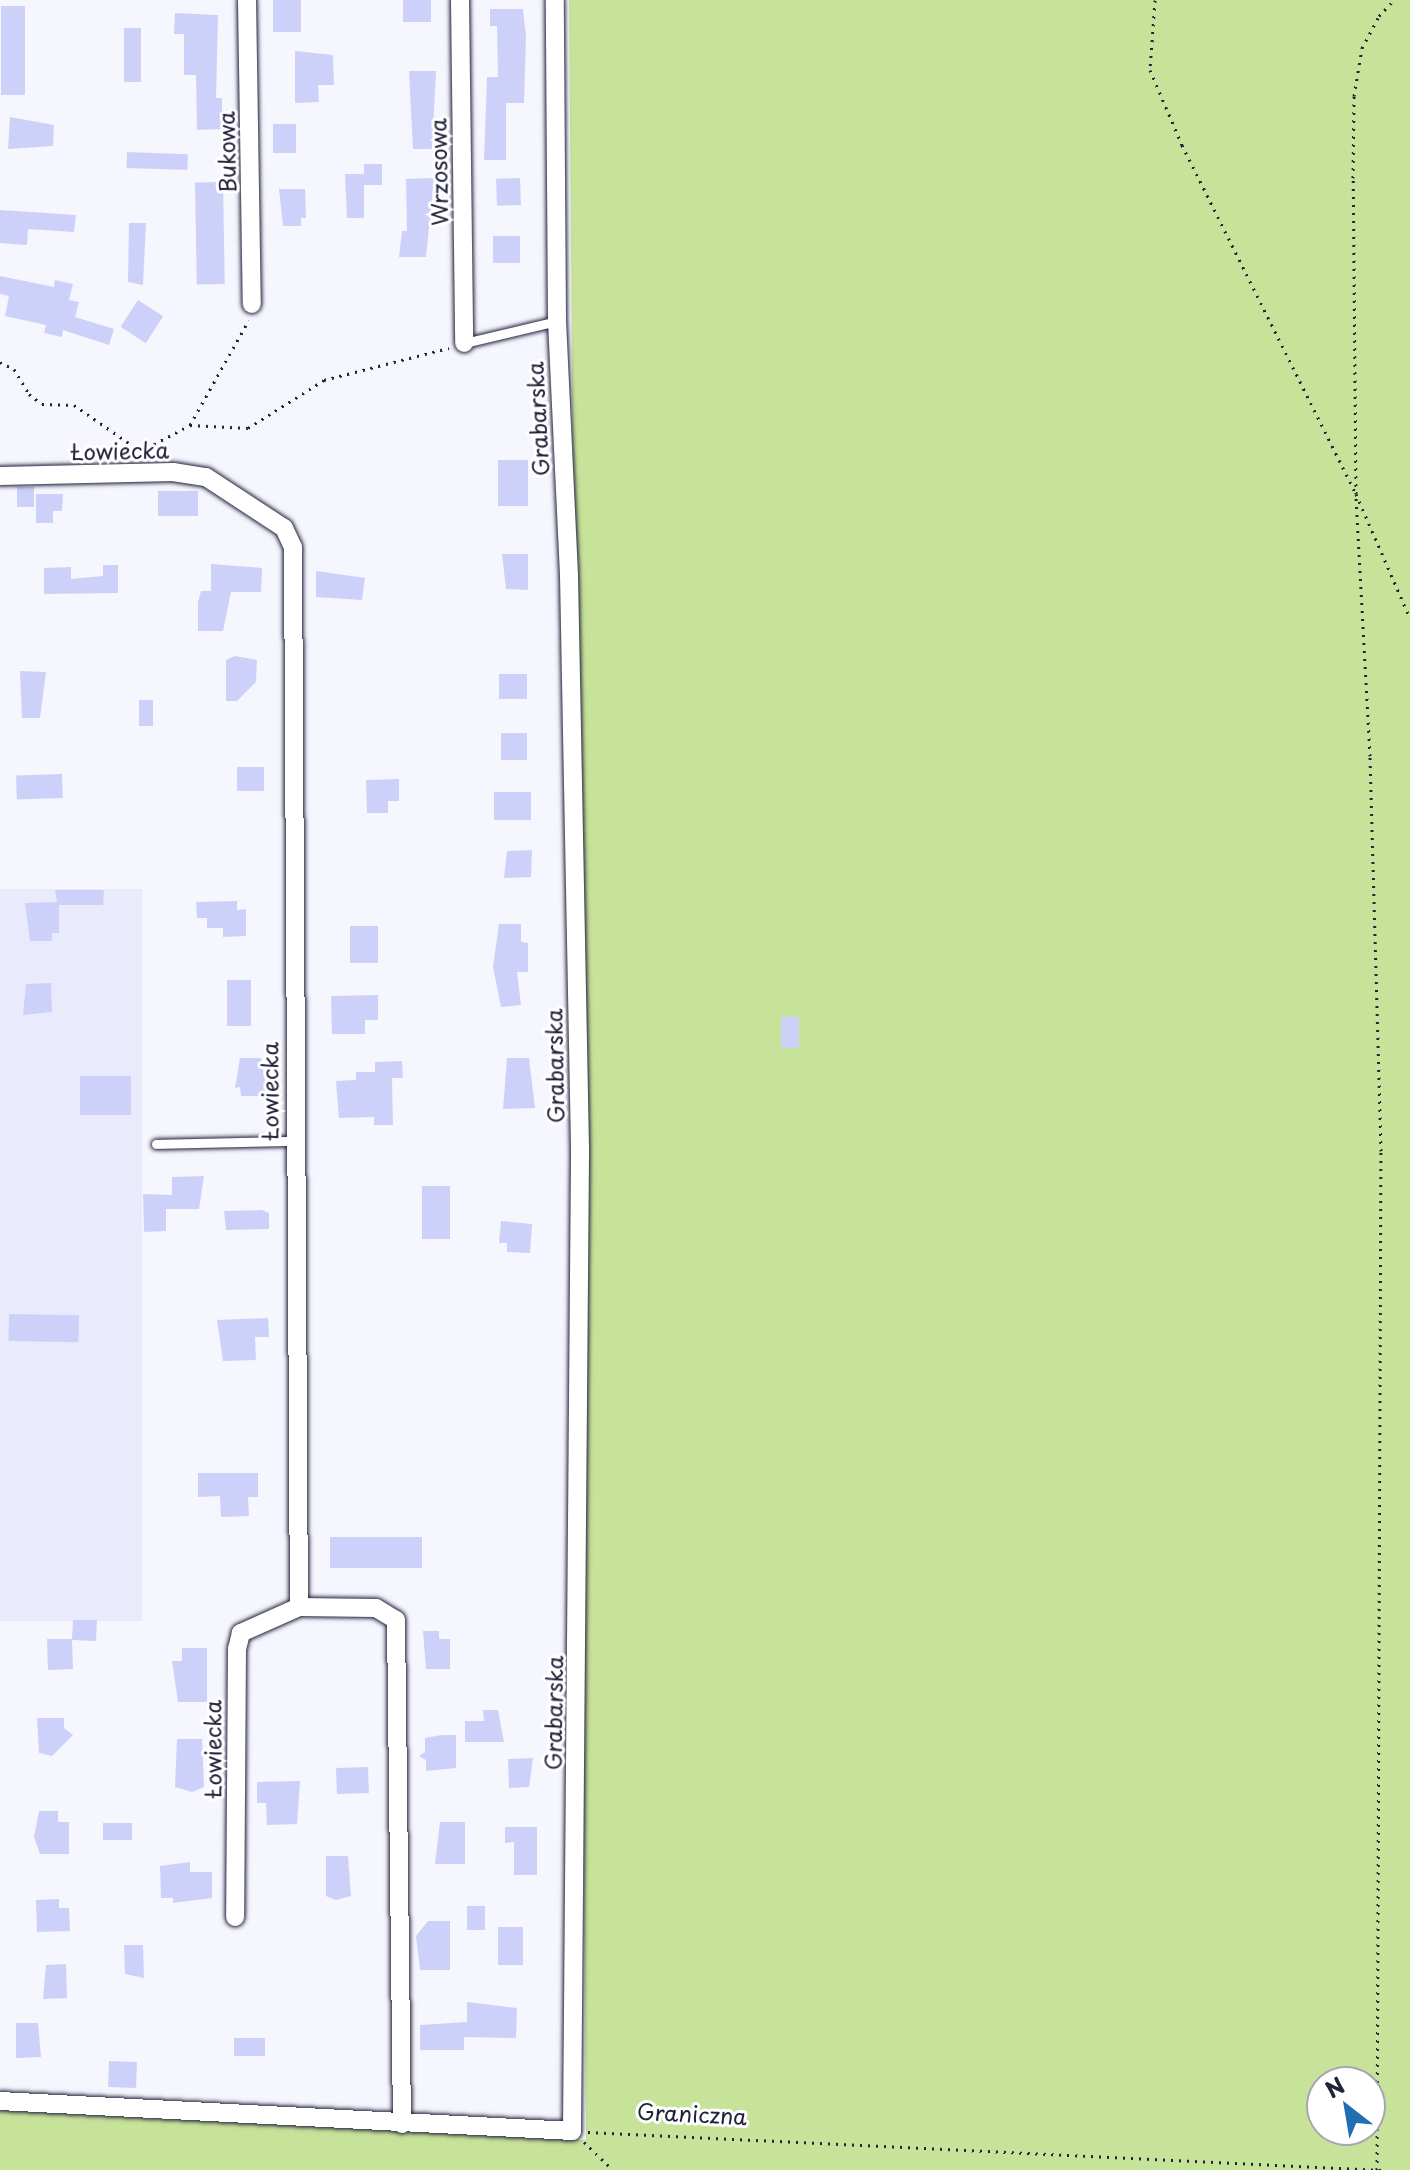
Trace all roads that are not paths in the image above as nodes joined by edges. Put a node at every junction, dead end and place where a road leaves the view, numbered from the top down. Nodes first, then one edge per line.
1 (247, 0) edge
2 (460, 0) edge
3 (555, 0) edge
4 (252, 304) road end
5 (557, 321) junction
6 (464, 343) joint
7 (0, 476) edge
8 (293, 1141) junction
9 (156, 1144) dead end
10 (299, 1607) junction
11 (235, 1917) dead end
12 (0, 2101) edge
13 (402, 2124) junction

1 - 4 street, Bukowa
2 - 6 street, Wrzosowa
3 - 5 street, Grabarska
5 - 6 lane
5 - 13 street, Grabarska
7 - 8 street, Łowiecka
8 - 9 lane
8 - 10 street, Łowiecka
10 - 11 street, Łowiecka
10 - 13 street
12 - 13 street

